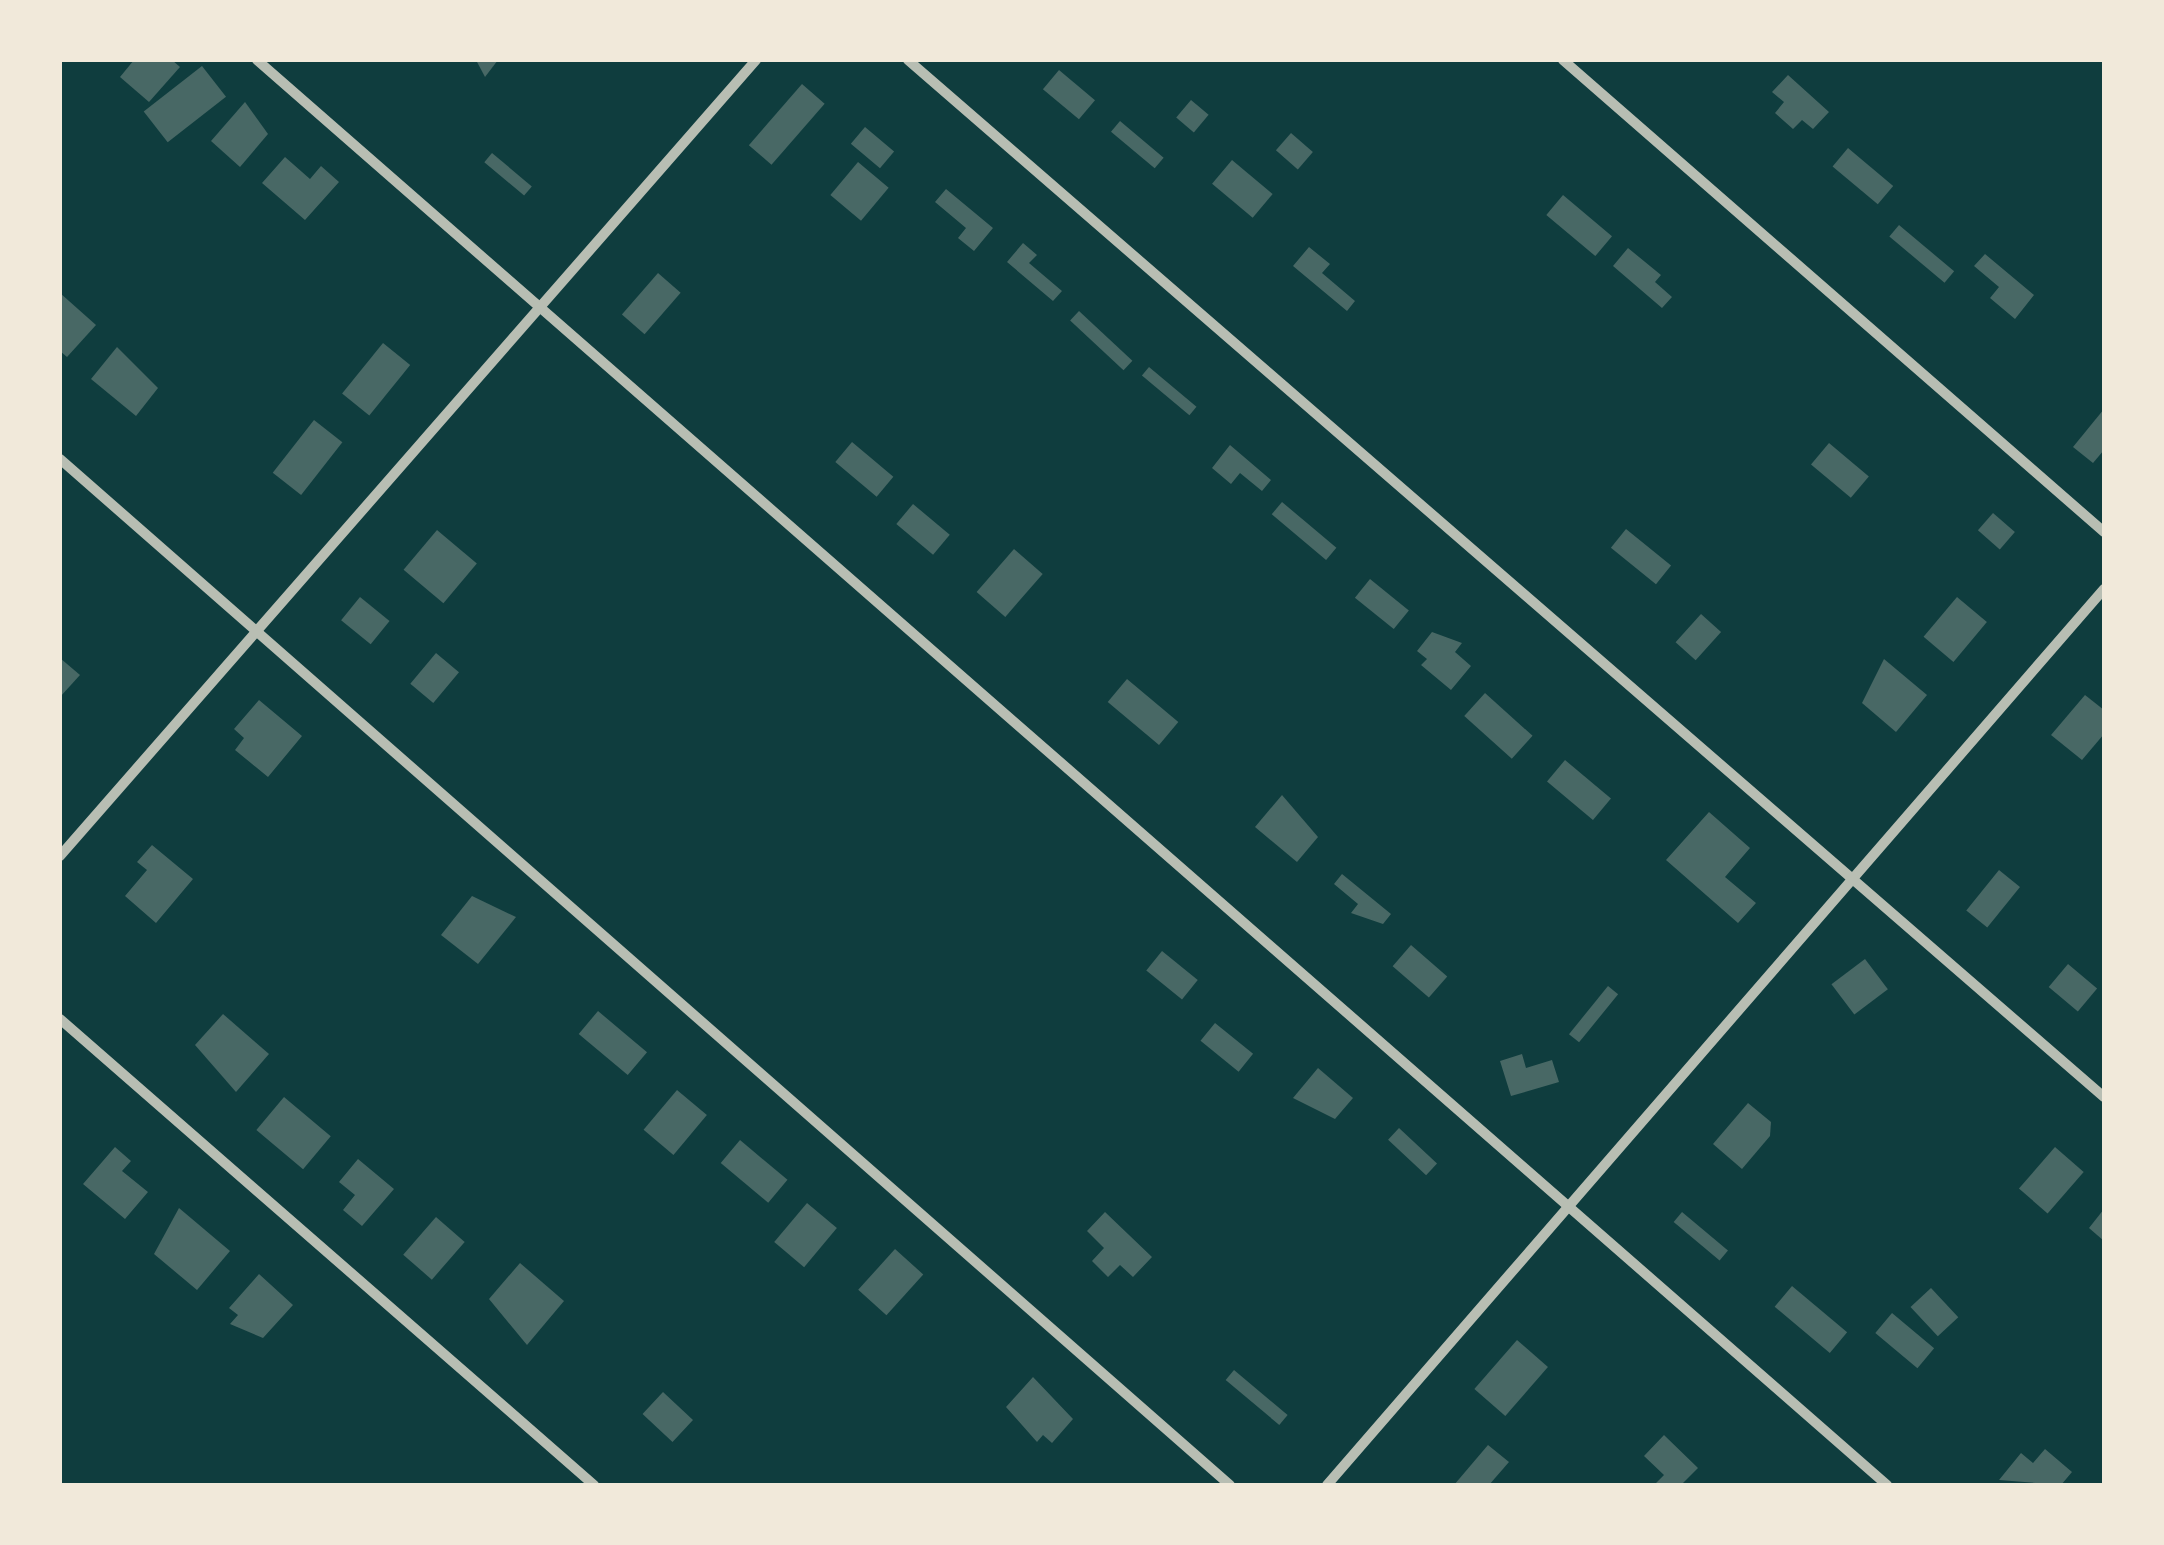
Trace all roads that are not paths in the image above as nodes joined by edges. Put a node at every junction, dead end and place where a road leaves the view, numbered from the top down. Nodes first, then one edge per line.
1 (258, 60) edge
2 (756, 60) edge
3 (908, 60) edge
4 (1563, 60) edge
5 (541, 306) junction
6 (60, 459) edge
7 (2104, 532) edge
8 (2104, 589) edge
9 (257, 627) junction
10 (60, 856) edge
11 (1850, 879) junction
12 (60, 1020) edge
13 (2104, 1096) edge
14 (1565, 1204) junction
15 (594, 1485) edge
16 (1230, 1485) edge
17 (1327, 1485) edge
18 (1887, 1485) edge

1 - 5 street
2 - 5 street
3 - 11 street
4 - 7 street
5 - 9 street
5 - 14 street
6 - 9 street
8 - 11 street
9 - 10 street
9 - 16 street
11 - 13 street
11 - 14 street
12 - 15 street
14 - 17 street
14 - 18 street

